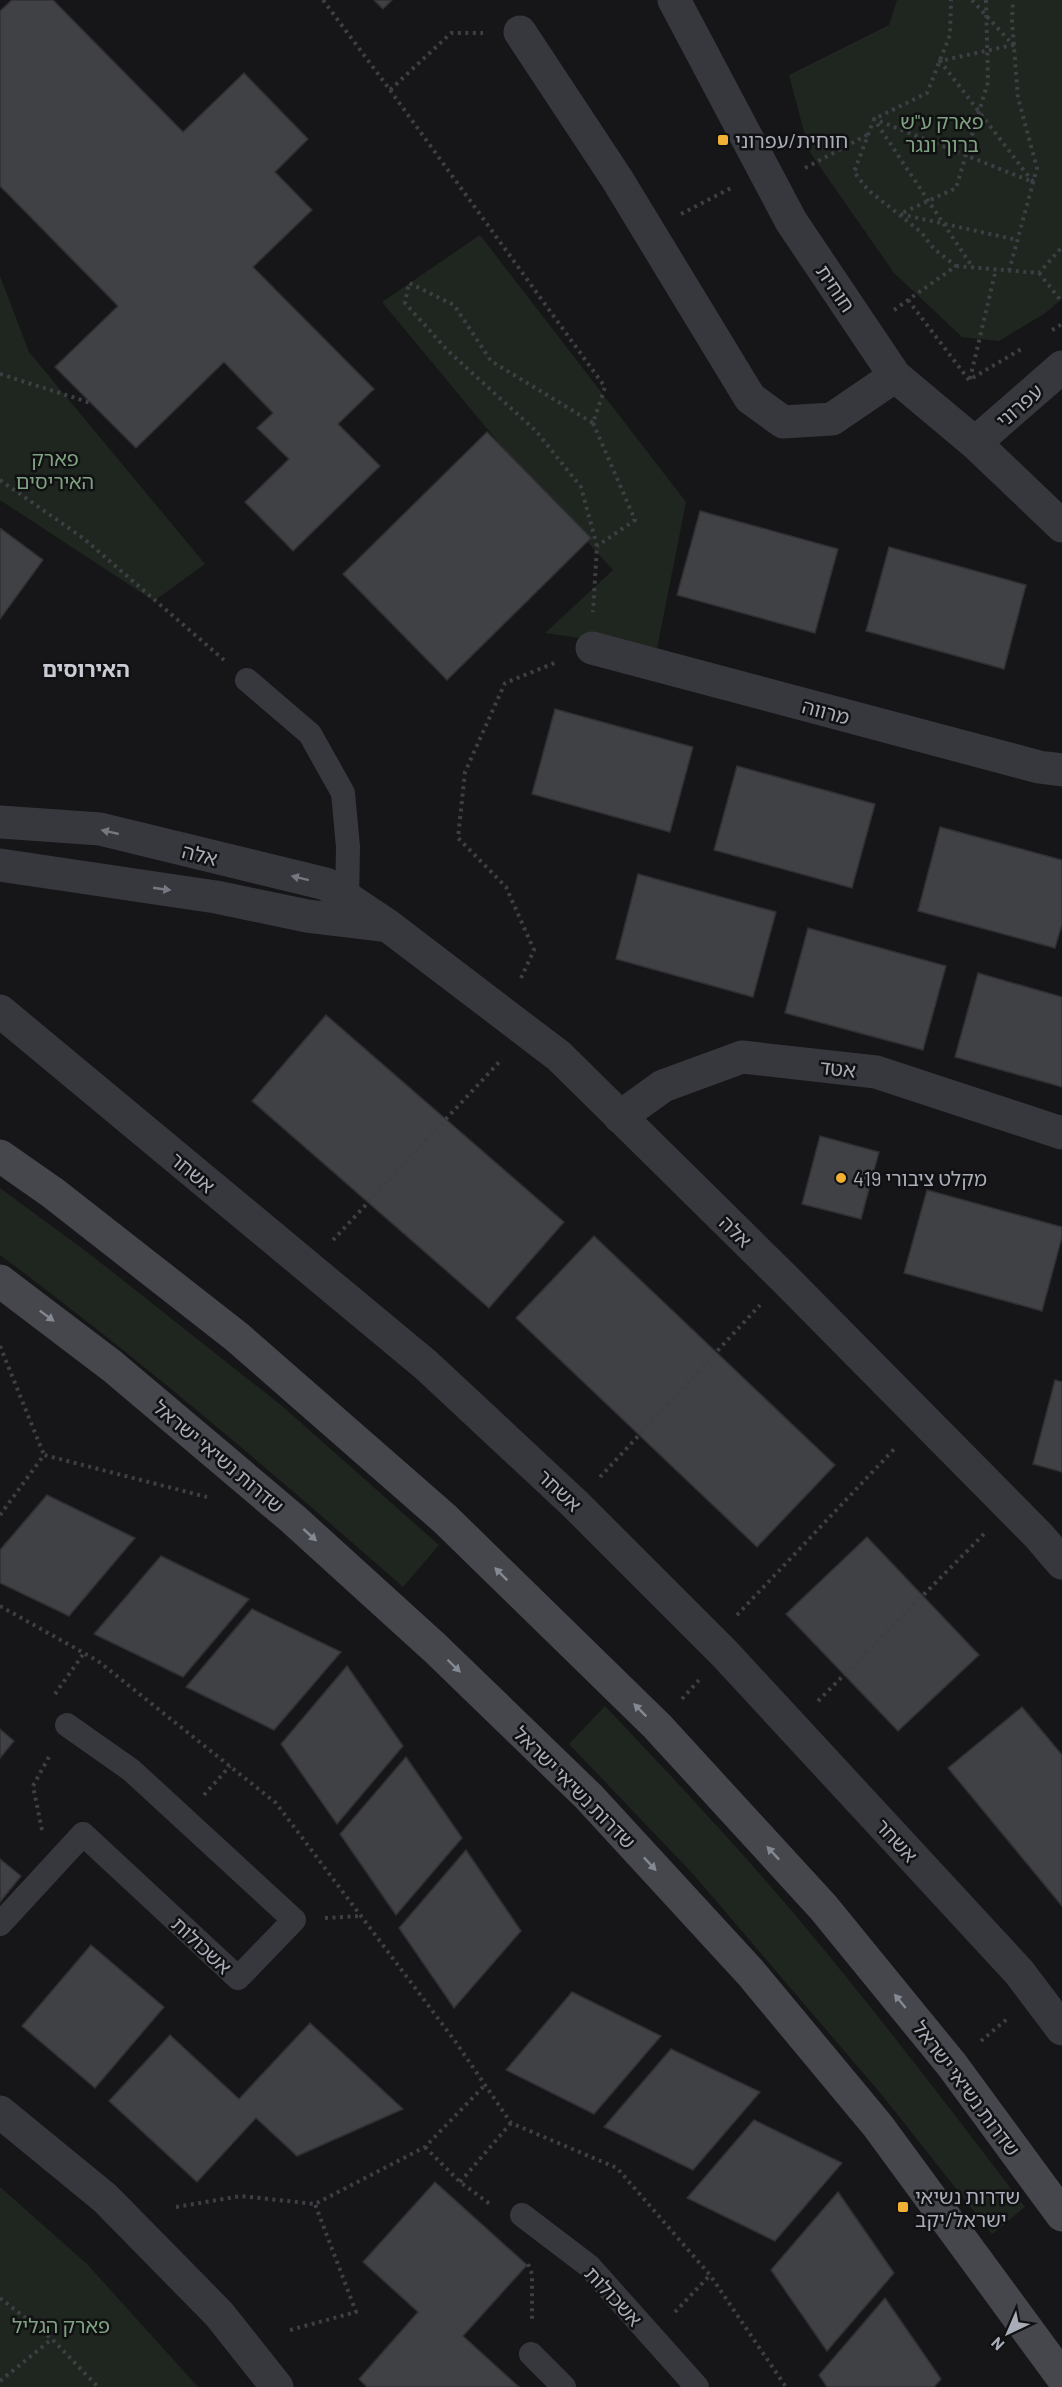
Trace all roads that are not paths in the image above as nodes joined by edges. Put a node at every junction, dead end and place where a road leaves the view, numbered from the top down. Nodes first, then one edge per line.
1 (674, 0) edge
2 (520, 32) road end
3 (1062, 367) edge
4 (895, 376) junction
5 (975, 443) junction
6 (1062, 526) edge
7 (591, 648) road end
8 (247, 680) road end
9 (1062, 770) edge
10 (0, 822) edge
11 (0, 865) edge
12 (347, 899) junction
13 (387, 925) junction
14 (0, 1011) edge
15 (620, 1117) junction
16 (1062, 1133) edge
17 (0, 1156) edge
18 (0, 1281) edge
19 (1062, 1563) edge
20 (67, 1725) dead end
21 (0, 1924) edge
22 (1062, 2029) edge
23 (0, 2112) edge
24 (522, 2215) dead end
25 (1062, 2215) edge
26 (531, 2354) road end
27 (1062, 2377) edge
28 (277, 2387) edge
29 (564, 2387) edge
30 (697, 2387) edge

1 - 4 street, חוחית
2 - 4 street
3 - 5 street, עפרוני
4 - 5 street, חוחית
5 - 6 street, חוחית
7 - 9 street, מרווה
8 - 12 lane
12 -> 10 street, אלה
11 -> 13 street, אלה
12 - 13 street, אלה
13 - 15 street, אלה
14 - 22 street, אשחר
15 - 16 street, אטד
15 - 19 street, אלה
25 -> 17 main road, שדרות נשיאי ישראל
18 -> 27 main road, שדרות נשיאי ישראל
20 - 21 lane, אשכולות
23 - 28 street
24 - 30 lane, אשכולות
26 - 29 lane

